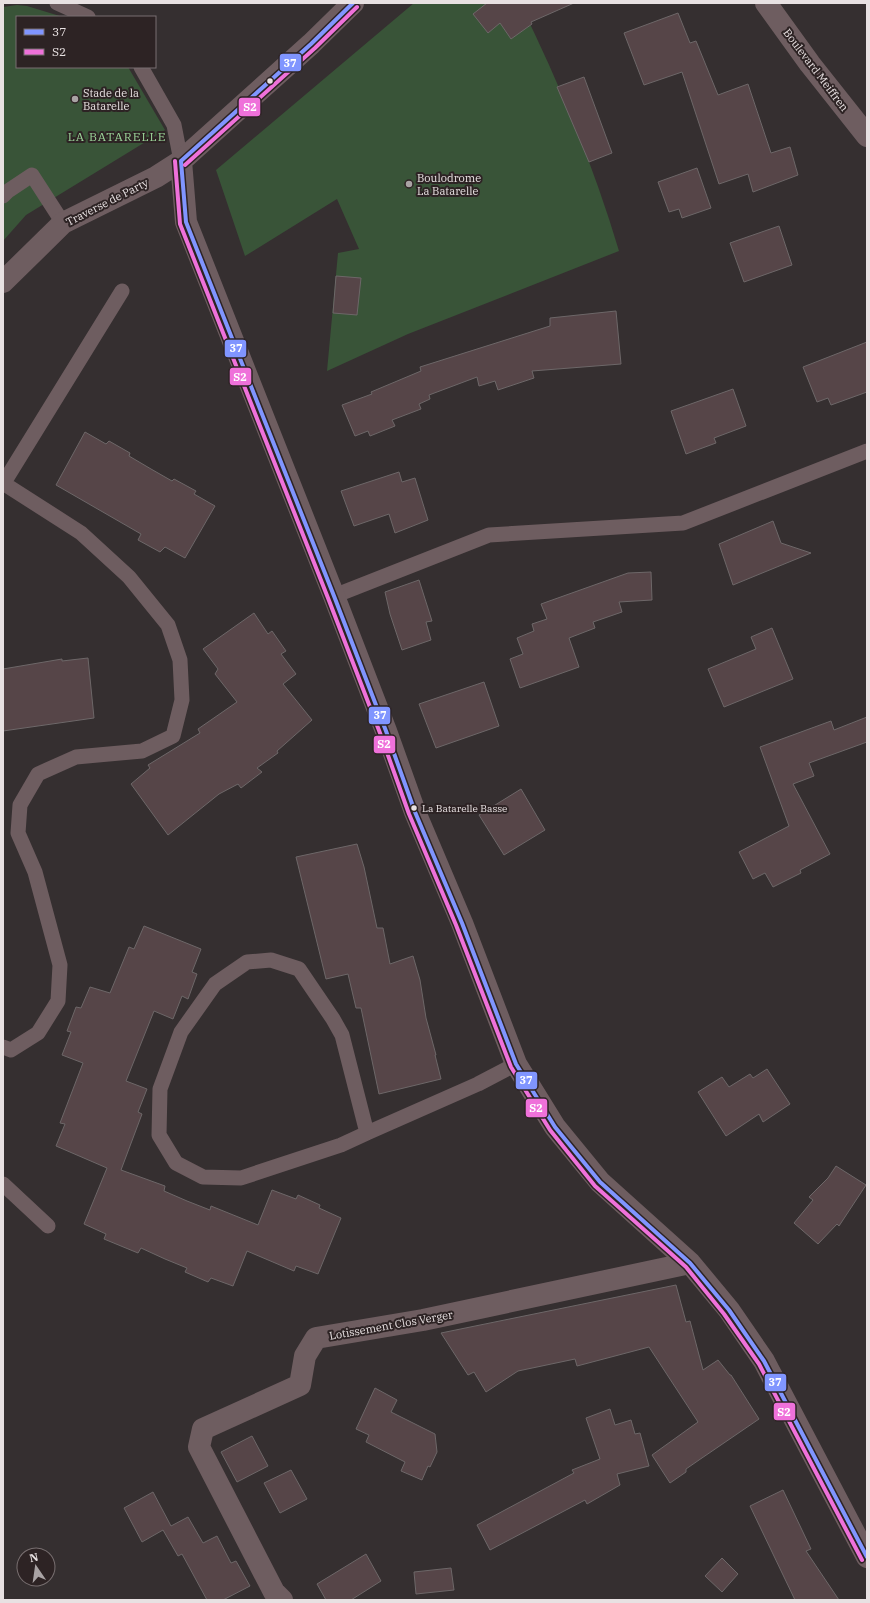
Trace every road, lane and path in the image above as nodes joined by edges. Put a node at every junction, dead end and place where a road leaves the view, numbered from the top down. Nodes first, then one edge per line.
1 (57, 3) edge
2 (353, 3) edge
3 (766, 3) edge
4 (86, 16) edge
5 (143, 68) edge
6 (867, 136) edge
7 (181, 161) junction
8 (3, 196) edge
9 (63, 223) junction
10 (3, 282) edge
11 (122, 291) dead end
12 (867, 451) edge
13 (3, 484) edge
14 (334, 596) junction
15 (6, 1051) edge
16 (516, 1064) junction
17 (367, 1133) junction
18 (3, 1184) edge
19 (48, 1226) dead end
20 (690, 1263) junction
21 (867, 1557) edge
22 (282, 1600) edge

1 - 4 lane
2 - 7 street, Traverse de Party
3 - 6 street, Boulevard Meiffren
5 - 7 lane
7 - 9 street, Traverse de Party
7 - 14 street
8 - 9 lane
9 - 10 street, Traverse de Party
11 - 13 lane
12 - 14 lane
13 - 15 lane
14 - 16 street
16 - 17 lane
16 - 20 street
17 - 17 lane
18 - 19 lane
20 - 21 street
20 - 22 street, Lotissement Clos Verger

